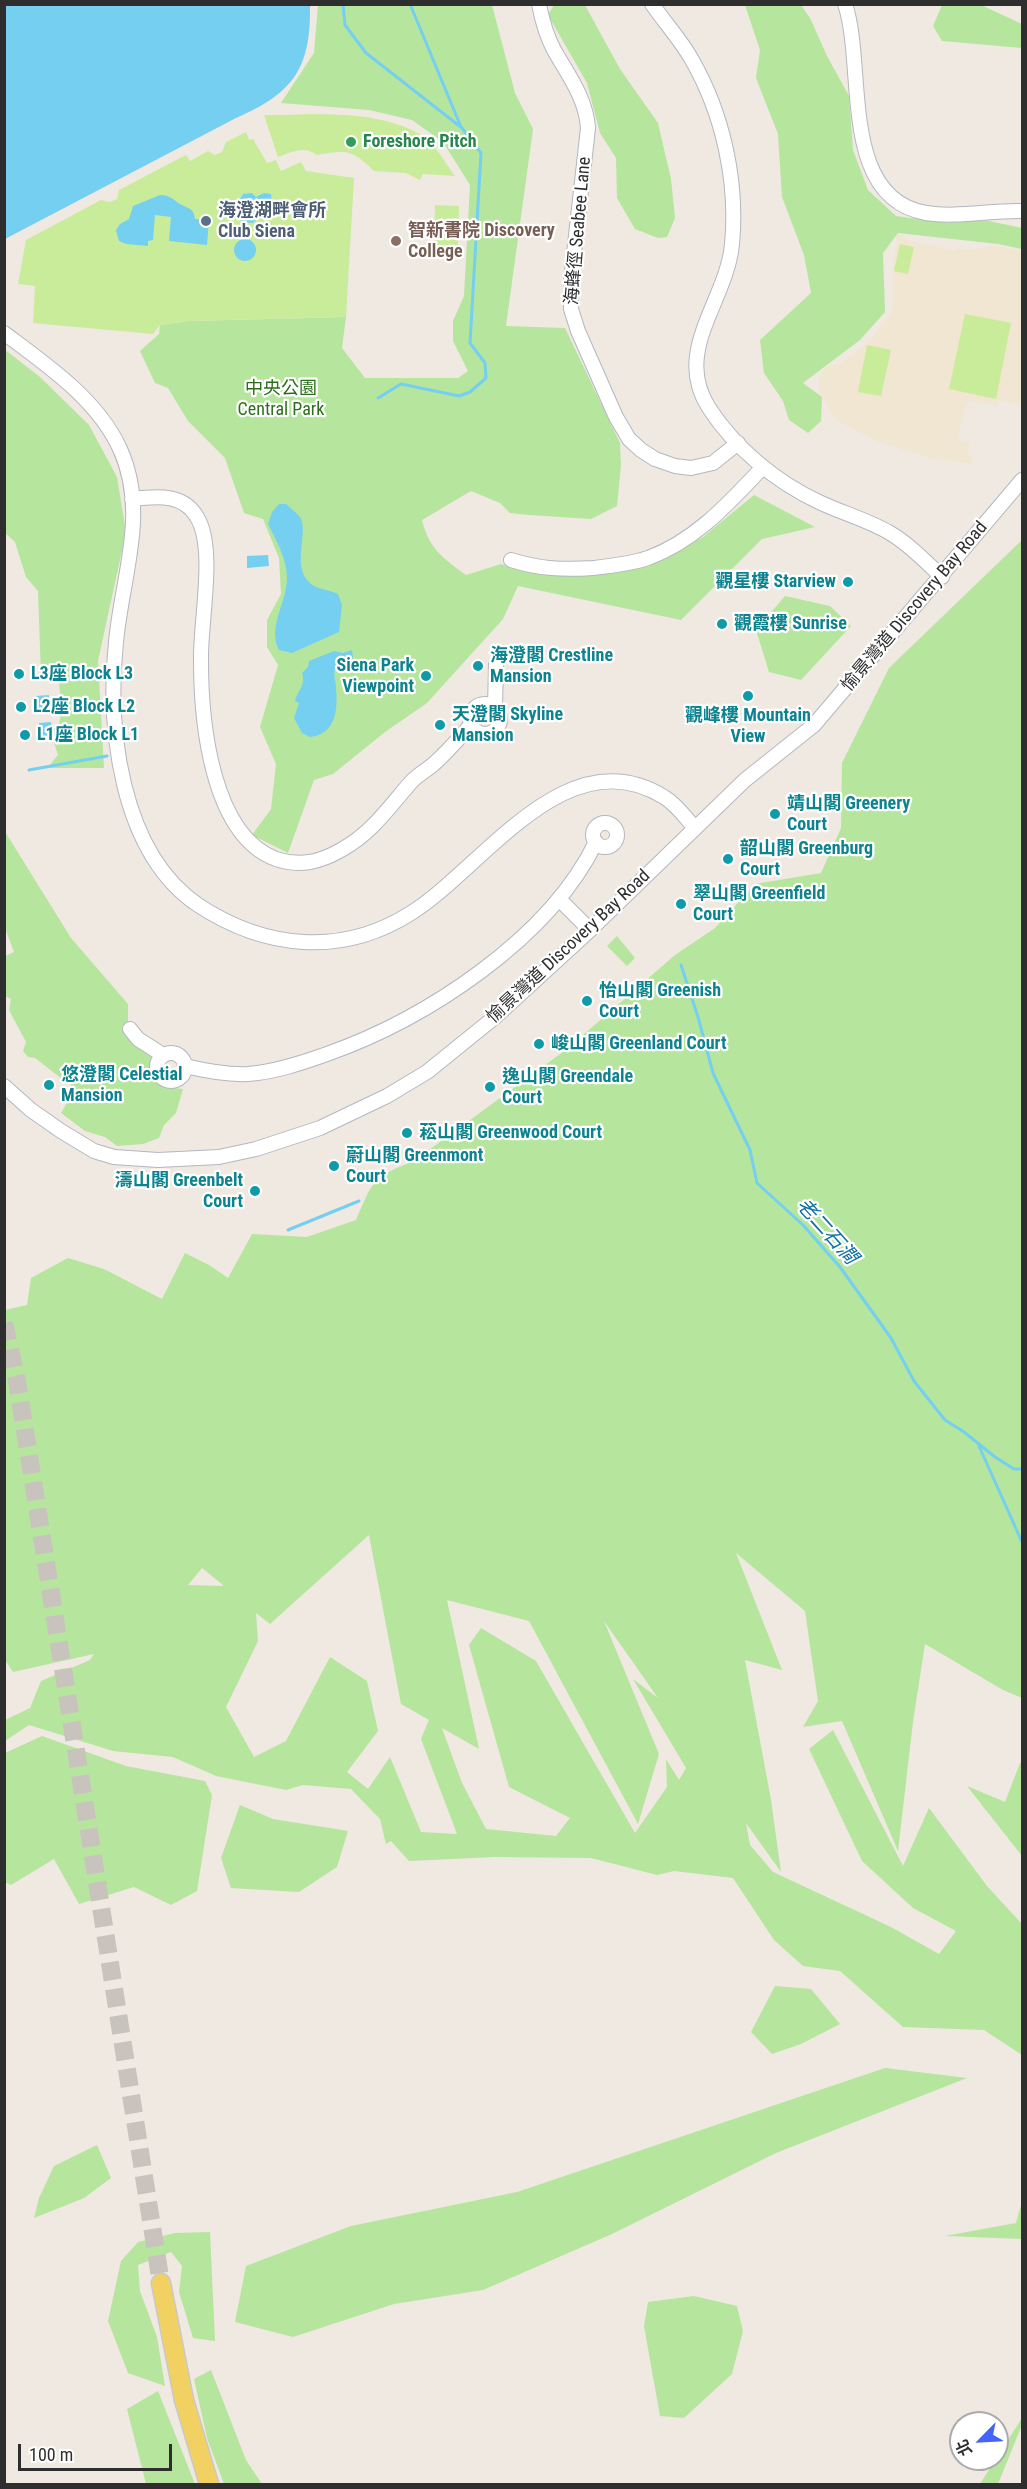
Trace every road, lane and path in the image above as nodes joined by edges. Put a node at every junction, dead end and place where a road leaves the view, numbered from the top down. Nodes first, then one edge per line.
1 (539, 4) edge
2 (652, 4) edge
3 (845, 4) edge
4 (1023, 211) edge
5 (4, 333) edge
6 (738, 443) junction
7 (763, 467) junction
8 (1023, 480) edge
9 (132, 499) junction
10 (511, 560) dead end
11 (942, 577) junction
12 (496, 665) dead end
13 (495, 708) junction
14 (471, 725) junction
15 (694, 827) junction
16 (596, 842) dead end
17 (558, 899) junction
18 (590, 930) junction
19 (130, 1029) dead end
20 (163, 1056) junction
21 (185, 1066) junction
22 (4, 1086) edge
23 (161, 2283) tunnel mouth
24 (209, 2484) edge

1 - 6 street, 海蜂徑 Seabee Lane
2 - 6 street
3 - 4 street
5 - 9 street
6 - 7 street
7 - 10 street
7 - 11 street
8 - 11 street, 愉景灣道 Discovery Bay Road
9 - 14 street
9 - 15 street
11 - 15 street, 愉景灣道 Discovery Bay Road
12 - 13 street
13 - 14 street
13 - 14 street
15 - 18 street, 愉景灣道 Discovery Bay Road
16 - 17 street
17 - 18 street
17 - 21 street
18 - 22 street, 愉景灣道 Discovery Bay Road
19 - 20 street
20 - 21 street
20 - 21 street
23 - 24 main road

